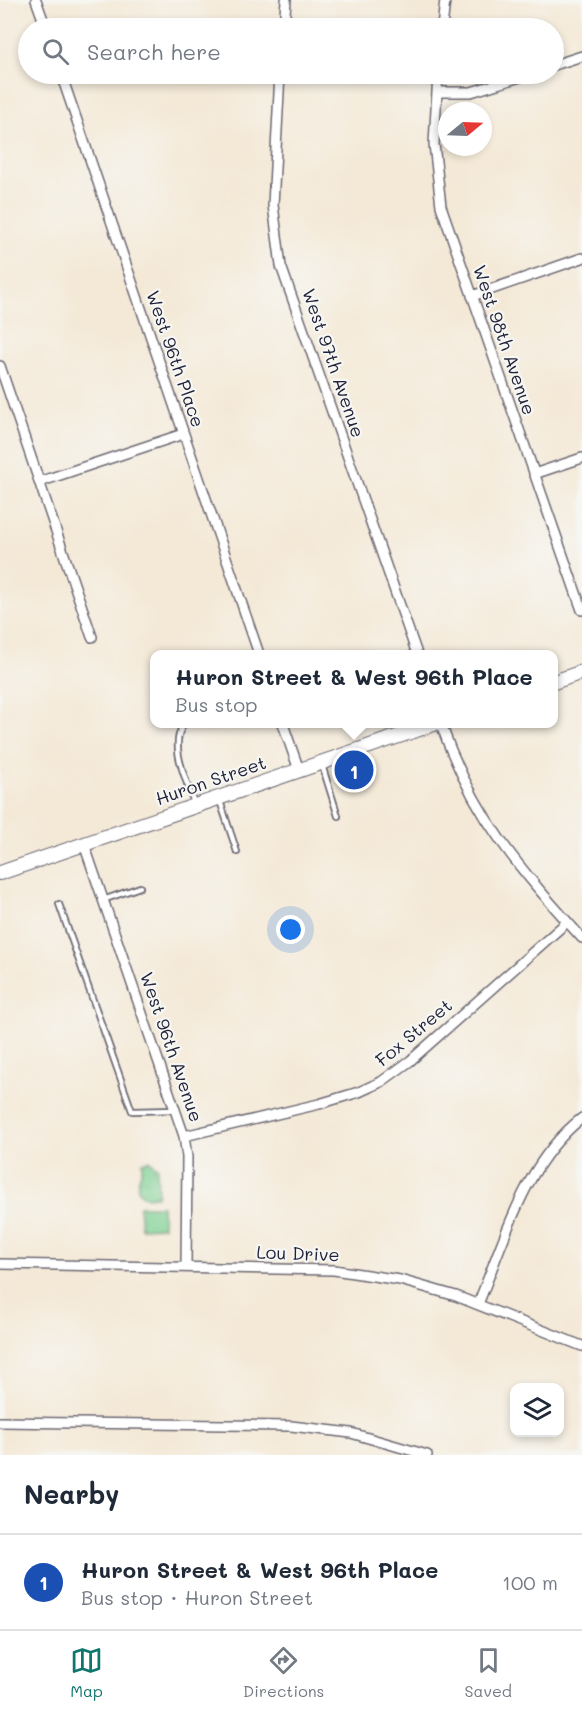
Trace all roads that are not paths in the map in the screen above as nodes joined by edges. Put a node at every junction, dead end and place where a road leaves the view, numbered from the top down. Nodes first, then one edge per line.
1 (36, 0) edge
2 (286, 0) edge
3 (445, 0) edge
4 (42, 18) edge
5 (285, 18) edge
6 (443, 18) edge
7 (582, 56) edge
8 (564, 62) edge
9 (64, 84) edge
10 (279, 84) edge
11 (437, 84) edge
12 (497, 84) edge
13 (437, 92) junction
14 (582, 258) edge
15 (472, 296) junction
16 (0, 366) edge
17 (183, 434) junction
18 (582, 458) edge
19 (534, 474) junction
20 (39, 482) junction
21 (582, 610) edge
22 (92, 637) dead end
23 (258, 650) edge
24 (416, 650) edge
25 (582, 672) edge
26 (558, 681) edge
27 (180, 728) edge
28 (285, 728) edge
29 (420, 728) edge
30 (443, 728) edge
31 (321, 763) junction
32 (299, 770) junction
33 (219, 798) junction
34 (195, 806) junction
35 (338, 816) dead end
36 (84, 844) junction
37 (237, 852) dead end
38 (0, 873) edge
39 (140, 887) dead end
40 (103, 900) junction
41 (59, 904) dead end
42 (567, 922) junction
43 (582, 938) edge
44 (176, 1110) junction
45 (582, 1118) edge
46 (184, 1136) junction
47 (0, 1264) edge
48 (186, 1266) junction
49 (478, 1305) junction
50 (582, 1346) edge
51 (0, 1422) edge
52 (427, 1455) edge

1 - 4 street
2 - 5 street
3 - 6 street
7 - 8 street
9 - 17 street, West 96th Place
10 - 24 street, West 97th Avenue
11 - 13 street, West 98th Avenue
12 - 13 street
13 - 15 street, West 98th Avenue
14 - 15 street
15 - 19 street, West 98th Avenue
16 - 20 street
17 - 20 street
17 - 23 street, West 96th Place
18 - 19 street
19 - 21 street, West 98th Avenue
20 - 22 street
25 - 26 main road
27 - 34 lane
28 - 32 street
29 - 31 main road, Huron Street
30 - 42 street
31 - 32 main road, Huron Street
31 - 35 lane
32 - 33 main road, Huron Street
33 - 34 main road, Huron Street
33 - 37 lane
34 - 36 main road, Huron Street
36 - 38 main road, Huron Street
36 - 40 street, West 96th Avenue
39 - 40 lane
40 - 44 street, West 96th Avenue
41 - 44 lane
42 - 43 street
42 - 46 street, Fox Street
44 - 46 street, West 96th Avenue
45 - 49 street
46 - 48 street, West 96th Avenue
47 - 48 street, Lou Drive
48 - 49 street, Lou Drive
49 - 50 street, Lou Drive
51 - 52 street

